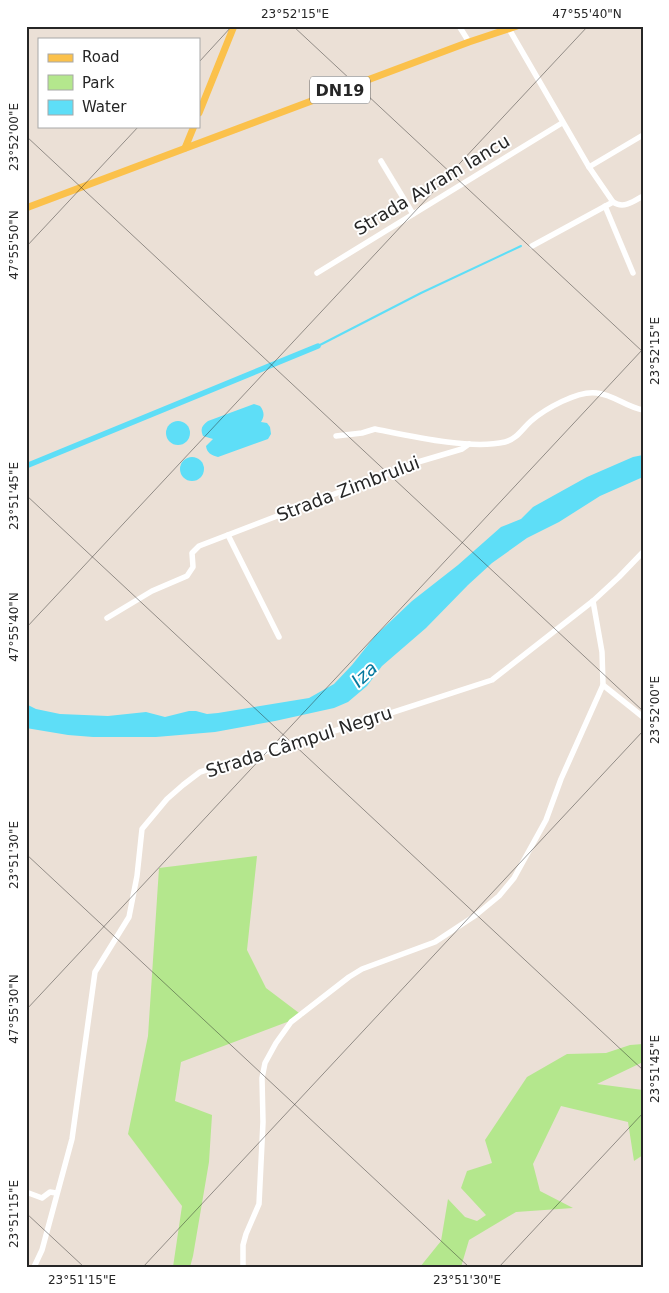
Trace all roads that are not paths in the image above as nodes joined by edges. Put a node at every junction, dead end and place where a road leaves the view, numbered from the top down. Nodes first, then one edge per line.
1 (234, 26) edge
2 (459, 26) edge
3 (516, 26) edge
4 (509, 29) junction
5 (469, 42) junction
6 (200, 111) edge
7 (562, 123) junction
8 (193, 128) edge
9 (643, 135) edge
10 (185, 148) junction
11 (381, 161) dead end
12 (589, 168) junction
13 (643, 196) edge
14 (613, 202) junction
15 (605, 206) junction
16 (26, 208) edge
17 (414, 214) junction
18 (532, 246) dead end
19 (317, 273) dead end
20 (633, 274) dead end
21 (643, 410) edge
22 (336, 436) dead end
23 (469, 444) junction
24 (228, 535) junction
25 (643, 552) edge
26 (593, 601) junction
27 (107, 618) dead end
28 (279, 637) dead end
29 (604, 685) junction
30 (643, 717) edge
31 (26, 1192) edge
32 (56, 1193) junction
33 (34, 1267) edge
34 (243, 1267) edge

1 - 6 main road
2 - 5 street
3 - 4 main road, DN19
4 - 5 main road, DN19
4 - 7 street
5 - 10 main road, DN19
7 - 12 street
7 - 17 street, Strada Avram Iancu
8 - 10 main road
9 - 12 street
10 - 16 main road, DN19
11 - 17 street
12 - 14 street
13 - 14 street
14 - 15 street
15 - 18 street
15 - 20 street
17 - 19 street, Strada Avram Iancu
21 - 23 street, Strada Zimbrului
22 - 23 street, Strada Zimbrului
23 - 24 street, Strada Zimbrului
24 - 27 street, Strada Zimbrului
24 - 28 street
25 - 26 street, Strada Câmpul Negru
26 - 29 street
26 - 32 street, Strada Câmpul Negru
29 - 30 street
29 - 34 street
31 - 32 street
32 - 33 street, Strada Câmpul Negru

